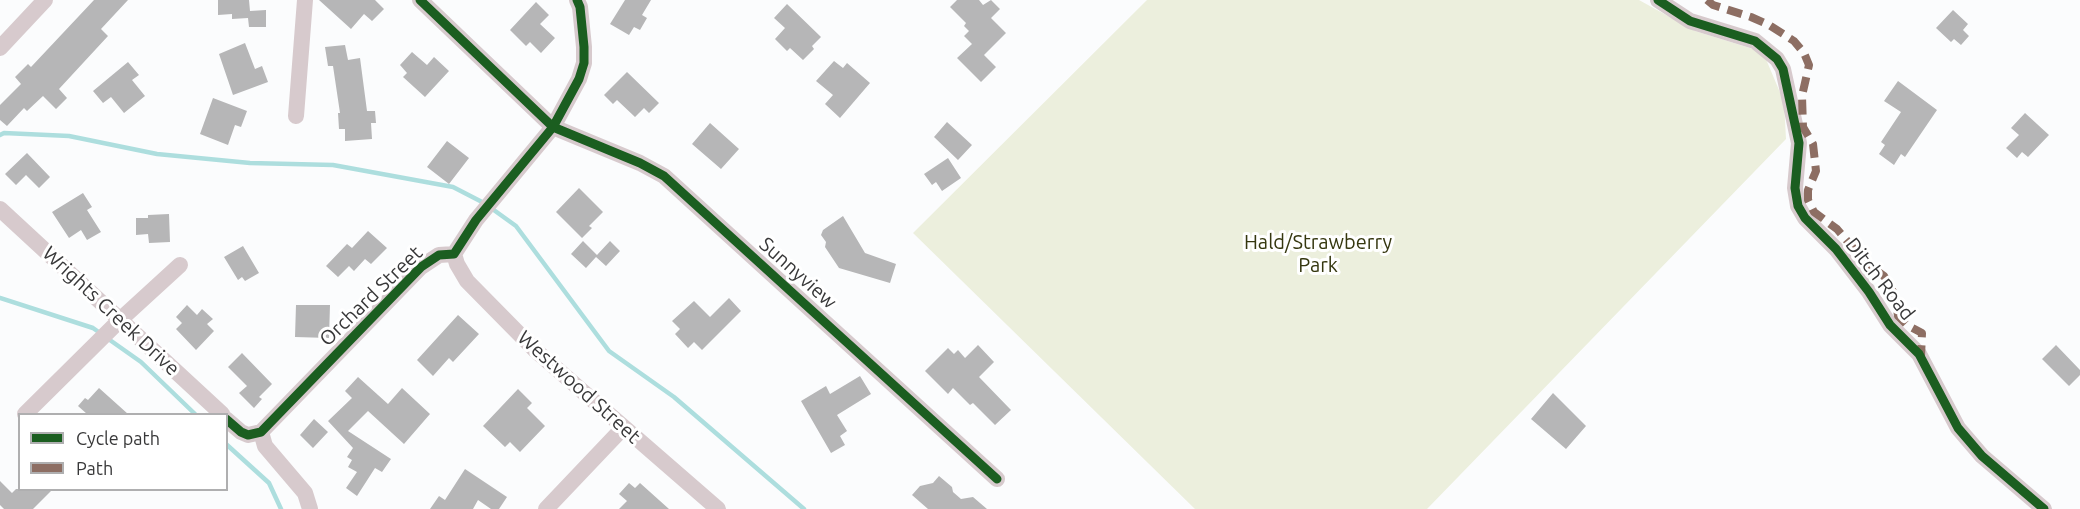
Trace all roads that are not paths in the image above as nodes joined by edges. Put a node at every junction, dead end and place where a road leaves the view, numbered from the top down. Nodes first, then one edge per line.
1 (45, 0) edge
2 (305, 0) edge
3 (420, 0) edge
4 (577, 0) edge
5 (1658, 0) edge
6 (0, 48) edge
7 (296, 116) dead end
8 (554, 128) junction
9 (0, 209) edge
10 (454, 254) junction
11 (180, 265) dead end
12 (121, 319) junction
13 (26, 413) edge
14 (221, 413) edge
15 (228, 421) edge
16 (623, 428) junction
17 (261, 432) junction
18 (997, 479) dead end
19 (310, 509) edge
20 (546, 509) edge
21 (717, 509) edge
22 (2044, 509) edge

1 - 6 street
2 - 7 street
3 - 8 street
4 - 8 street, Orchard Street
5 - 22 street, Ditch Road
8 - 10 street, Orchard Street
8 - 18 street, Sunnyview
9 - 12 street, Wrights Creek Drive
10 - 16 street, Westwood Street
10 - 17 street, Orchard Street
11 - 12 street
12 - 13 street
12 - 14 street, Wrights Creek Drive
15 - 17 street
16 - 20 street
16 - 21 street, Westwood Street
17 - 19 street

